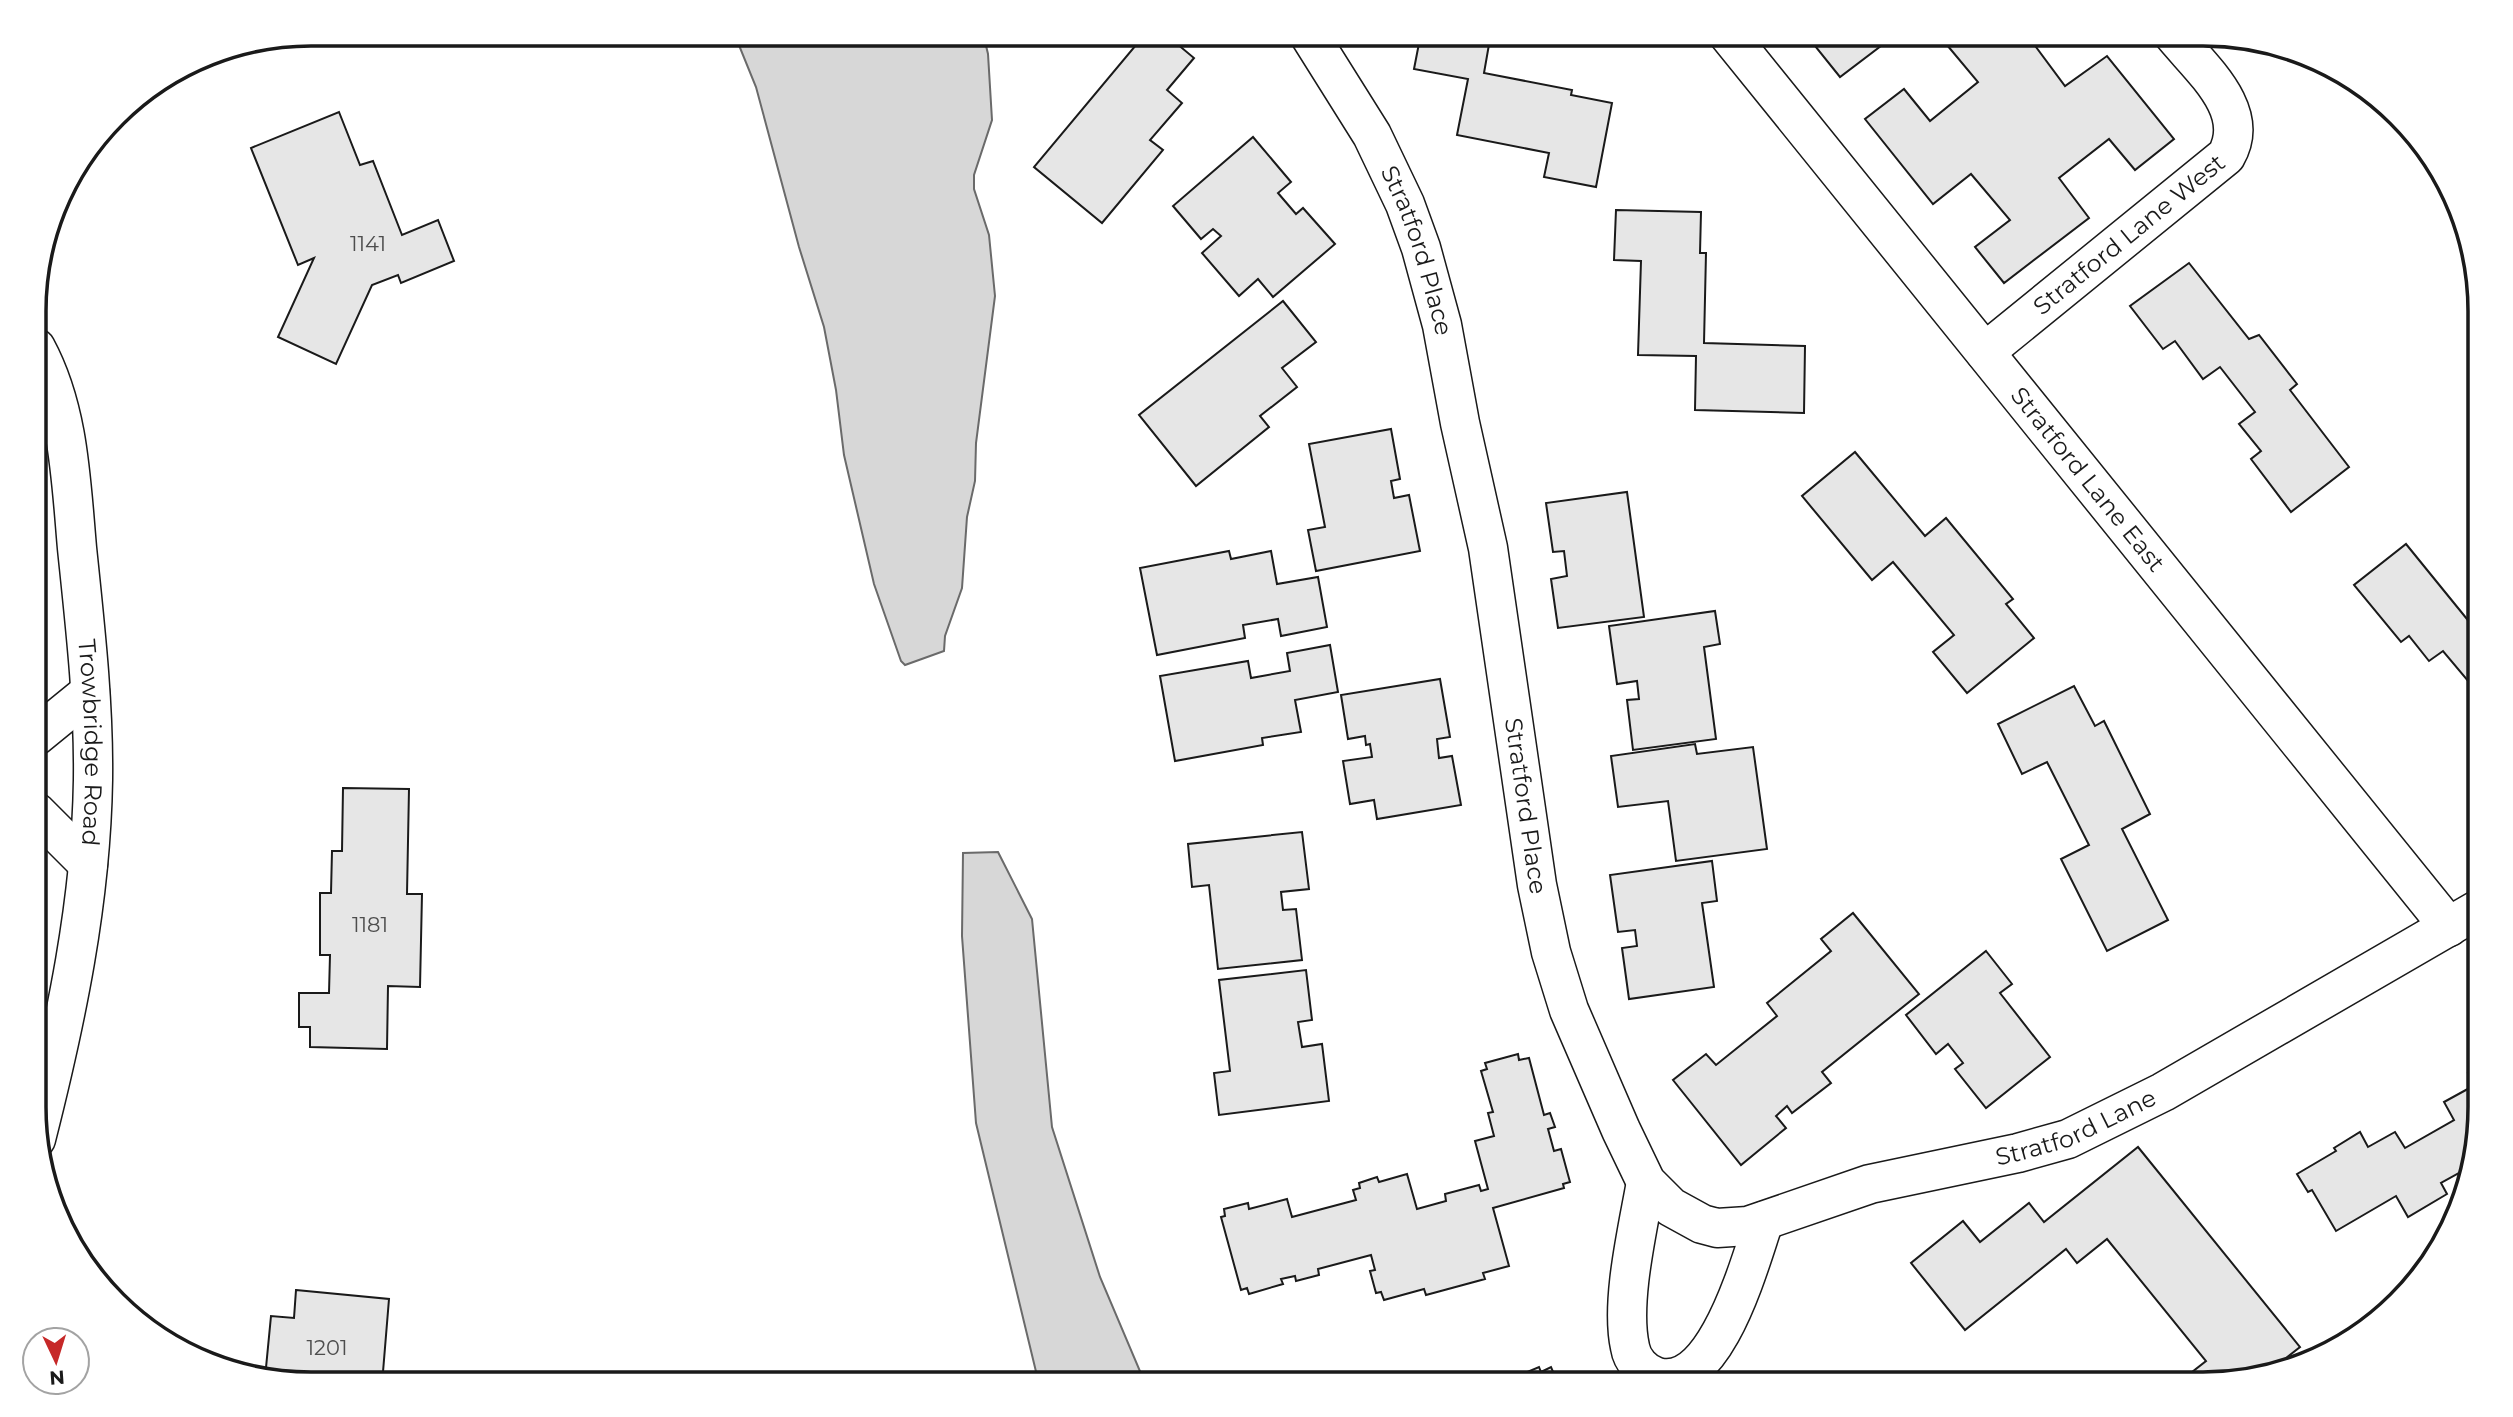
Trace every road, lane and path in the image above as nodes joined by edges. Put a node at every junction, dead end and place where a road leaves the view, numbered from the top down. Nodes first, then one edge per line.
1 (1316, 46) edge
2 (1738, 46) edge
3 (2182, 46) edge
4 (1985, 352) junction
5 (46, 371) edge
6 (90, 692) junction
7 (46, 728) edge
8 (46, 823) edge
9 (88, 864) junction
10 (2464, 918) edge
11 (46, 1095) edge
12 (1646, 1182) junction
13 (1764, 1221) junction
14 (1649, 1372) edge
15 (1687, 1372) edge

1 - 12 street, Stratford Place
2 - 4 street, Stratford Lane East
3 - 4 street, Stratford Lane West
4 - 10 street, Stratford Lane East
5 - 6 street, Trowbridge Road
6 - 7 street
6 - 9 street, Trowbridge Road
8 - 9 street
9 - 11 street, Trowbridge Road
10 - 13 street, Stratford Lane
12 - 13 street, Stratford Lane
12 - 14 street
13 - 15 street

